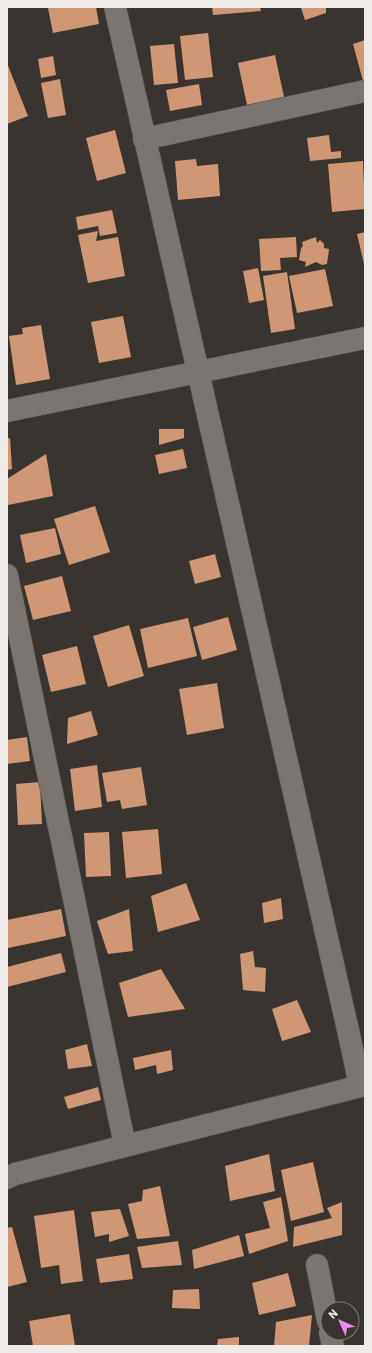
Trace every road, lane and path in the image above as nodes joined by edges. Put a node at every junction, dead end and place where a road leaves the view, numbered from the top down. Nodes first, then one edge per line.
1 (115, 7) edge
2 (365, 91) edge
3 (144, 139) junction
4 (365, 338) edge
5 (198, 372) junction
6 (7, 411) edge
7 (7, 575) edge
8 (362, 1086) edge
9 (125, 1146) junction
10 (7, 1178) edge
11 (317, 1265) dead end
12 (324, 1301) edge

1 - 3 street
2 - 3 street
3 - 5 street
4 - 5 street
5 - 6 street
5 - 8 street
7 - 9 street
8 - 9 street
9 - 10 street
11 - 12 street

